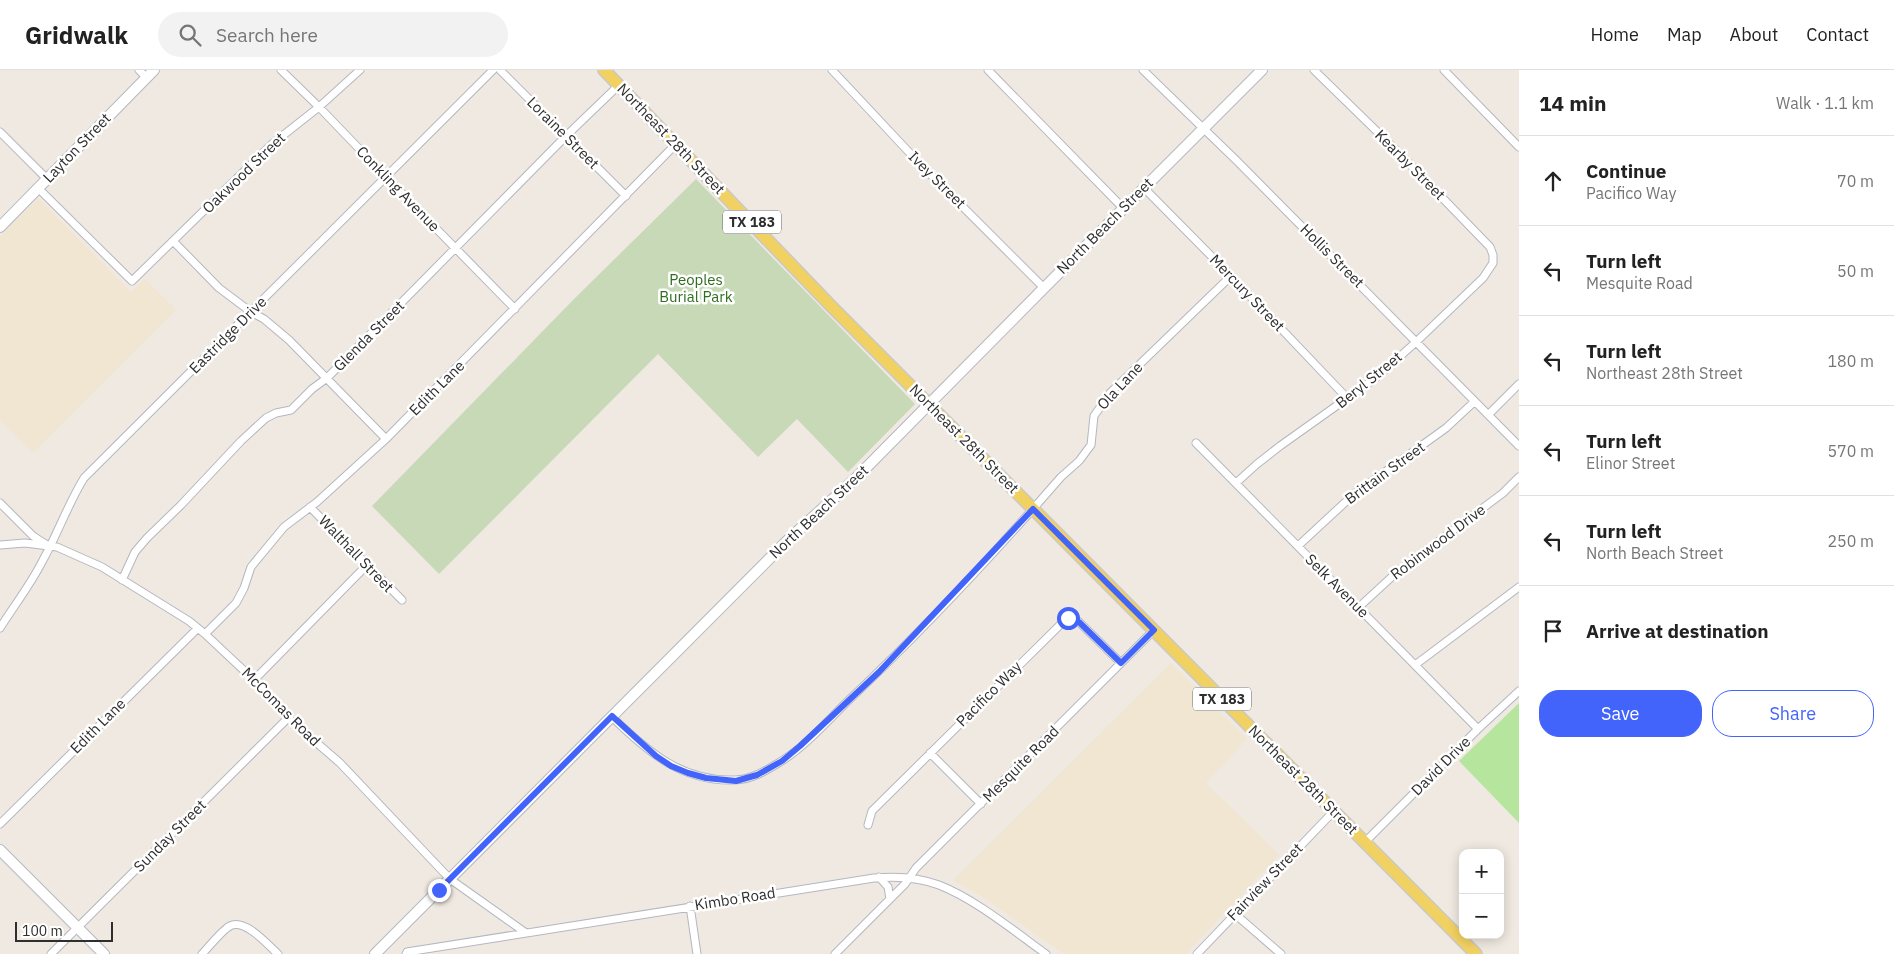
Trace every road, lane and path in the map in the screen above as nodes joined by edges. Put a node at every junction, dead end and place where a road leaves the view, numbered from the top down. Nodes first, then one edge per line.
1 (139, 70) edge
2 (281, 70) edge
3 (360, 70) edge
4 (493, 70) edge
5 (500, 70) edge
6 (604, 70) edge
7 (832, 70) edge
8 (988, 70) edge
9 (1143, 70) edge
10 (1262, 70) edge
11 (1314, 70) edge
12 (1444, 70) edge
13 (150, 74) edge
14 (619, 85) junction
15 (319, 107) junction
16 (1203, 129) junction
17 (0, 132) edge
18 (566, 136) junction
19 (676, 144) junction
20 (1519, 147) edge
21 (386, 176) junction
22 (47, 178) junction
23 (38, 188) junction
24 (1144, 188) junction
25 (626, 196) junction
26 (1123, 208) junction
27 (0, 227) edge
28 (173, 241) junction
29 (456, 248) junction
30 (1492, 265) joint
31 (1231, 276) junction
32 (1044, 288) junction
33 (515, 308) junction
34 (251, 312) junction
35 (1416, 342) junction
36 (327, 378) junction
37 (1519, 384) edge
38 (1348, 399) junction
39 (1474, 402) junction
40 (930, 405) junction
41 (1489, 414) junction
42 (386, 439) junction
43 (1196, 443) dead end
44 (1519, 446) edge
45 (1519, 477) edge
46 (1236, 483) junction
47 (0, 502) edge
48 (310, 507) junction
49 (1033, 509) junction
50 (0, 545) edge
51 (50, 546) junction
52 (1298, 546) junction
53 (366, 566) junction
54 (122, 580) junction
55 (1519, 587) edge
56 (402, 600) dead end
57 (1359, 607) junction
58 (0, 628) edge
59 (197, 629) junction
60 (1154, 630) junction
61 (205, 634) junction
62 (1121, 663) junction
63 (1415, 665) junction
64 (254, 680) junction
65 (1519, 691) edge
66 (612, 716) junction
67 (288, 718) junction
68 (1478, 729) junction
69 (930, 753) junction
70 (981, 804) junction
71 (1334, 811) junction
72 (0, 824) edge
73 (868, 825) dead end
74 (1365, 842) junction
75 (0, 850) edge
76 (879, 877) junction
77 (909, 878) junction
78 (450, 879) junction
79 (890, 899) junction
80 (690, 906) junction
81 (1235, 914) junction
82 (78, 928) junction
83 (526, 933) junction
84 (51, 954) edge
85 (104, 954) edge
86 (202, 954) edge
87 (278, 954) edge
88 (375, 954) edge
89 (406, 954) edge
90 (697, 954) edge
91 (835, 954) edge
92 (1046, 954) edge
93 (1197, 954) edge
94 (1281, 954) edge
95 (1476, 954) edge

1 - 13 street
2 - 15 street, Conkling Avenue
3 - 15 street, Oakwood Street
4 - 21 street, Eastridge Drive
5 - 18 street, Loraine Street
6 - 14 main road, Northeast 28th Street / TX 183
7 - 32 street, Ivey Street
8 - 26 street
9 - 16 street, Hollis Street
10 - 16 main road, North Beach Street
11 - 30 street, Kearby Street
12 - 20 street
13 - 22 main road, Layton Street
14 - 18 street, Glenda Street
14 - 19 main road, Northeast 28th Street / TX 183
15 - 21 street, Conkling Avenue
15 - 28 street, Oakwood Street
16 - 24 main road, North Beach Street
16 - 35 street, Hollis Street
17 - 22 street
18 - 25 street, Loraine Street
18 - 29 street, Glenda Street
19 - 25 street, Edith Lane
19 - 40 main road, Northeast 28th Street / TX 183
21 - 29 street, Conkling Avenue
21 - 34 street, Eastridge Drive
22 - 23 main road, Layton Street
23 - 27 main road, Layton Street
23 - 28 street, Oakwood Street
24 - 26 main road, North Beach Street
24 - 31 street, Mercury Street
25 - 33 street, Edith Lane
26 - 32 main road, North Beach Street
28 - 34 street
29 - 33 street, Conkling Avenue
29 - 36 street, Glenda Street
30 - 35 street, Beryl Street
31 - 38 street, Mercury Street
31 - 49 street, Ola Lane
32 - 40 main road, North Beach Street
33 - 42 street, Edith Lane
34 - 36 street
34 - 51 street, Eastridge Drive
35 - 38 street, Beryl Street
35 - 39 street, Hollis Street
36 - 42 street
36 - 54 street, Glenda Street
37 - 41 street
38 - 46 street, Beryl Street
39 - 41 street, Hollis Street
39 - 52 street, Brittain Street
40 - 49 main road, Northeast 28th Street / TX 183
40 - 66 main road, North Beach Street
41 - 44 street, Hollis Street
42 - 48 street, Edith Lane
43 - 46 street, Selk Avenue
45 - 57 street, Robinwood Drive
46 - 52 street, Selk Avenue
47 - 51 street
48 - 53 street, Walthall Street
48 - 61 street, Edith Lane
49 - 60 main road, Northeast 28th Street / TX 183
49 - 66 street, Ola Lane
50 - 51 street, McComas Road
51 - 54 street, McComas Road
51 - 58 street, Eastridge Drive
52 - 57 street, Selk Avenue
53 - 56 street, Walthall Street
53 - 64 street
54 - 59 street, McComas Road
55 - 63 street
57 - 63 street, Selk Avenue
59 - 61 street, McComas Road
59 - 72 street, Edith Lane
60 - 62 street, Mesquite Road
60 - 71 main road, Northeast 28th Street / TX 183
61 - 64 street, McComas Road
62 - 69 street, Pacifico Way
62 - 70 street, Mesquite Road
63 - 68 street, Selk Avenue
64 - 67 street, McComas Road
65 - 68 street, David Drive
66 - 78 main road, North Beach Street
67 - 78 street, McComas Road
67 - 82 street, Sunday Street
68 - 74 street, David Drive
69 - 70 street
69 - 73 street, Pacifico Way
70 - 77 street, Mesquite Road
71 - 74 main road, Northeast 28th Street / TX 183
71 - 81 street, Fairview Street
74 - 95 main road, Northeast 28th Street / TX 183
75 - 82 main road
76 - 77 street, Kimbo Road
76 - 79 street
76 - 80 street, Kimbo Road
77 - 79 street, Mesquite Road
77 - 92 street, Kimbo Road
78 - 83 street, McComas Road
78 - 88 main road, North Beach Street
79 - 91 street, Mesquite Road
80 - 83 street, Kimbo Road
80 - 90 street
81 - 93 street, Fairview Street
81 - 94 street
82 - 84 street, Sunday Street
82 - 85 main road
83 - 89 street, Kimbo Road
86 - 87 street

